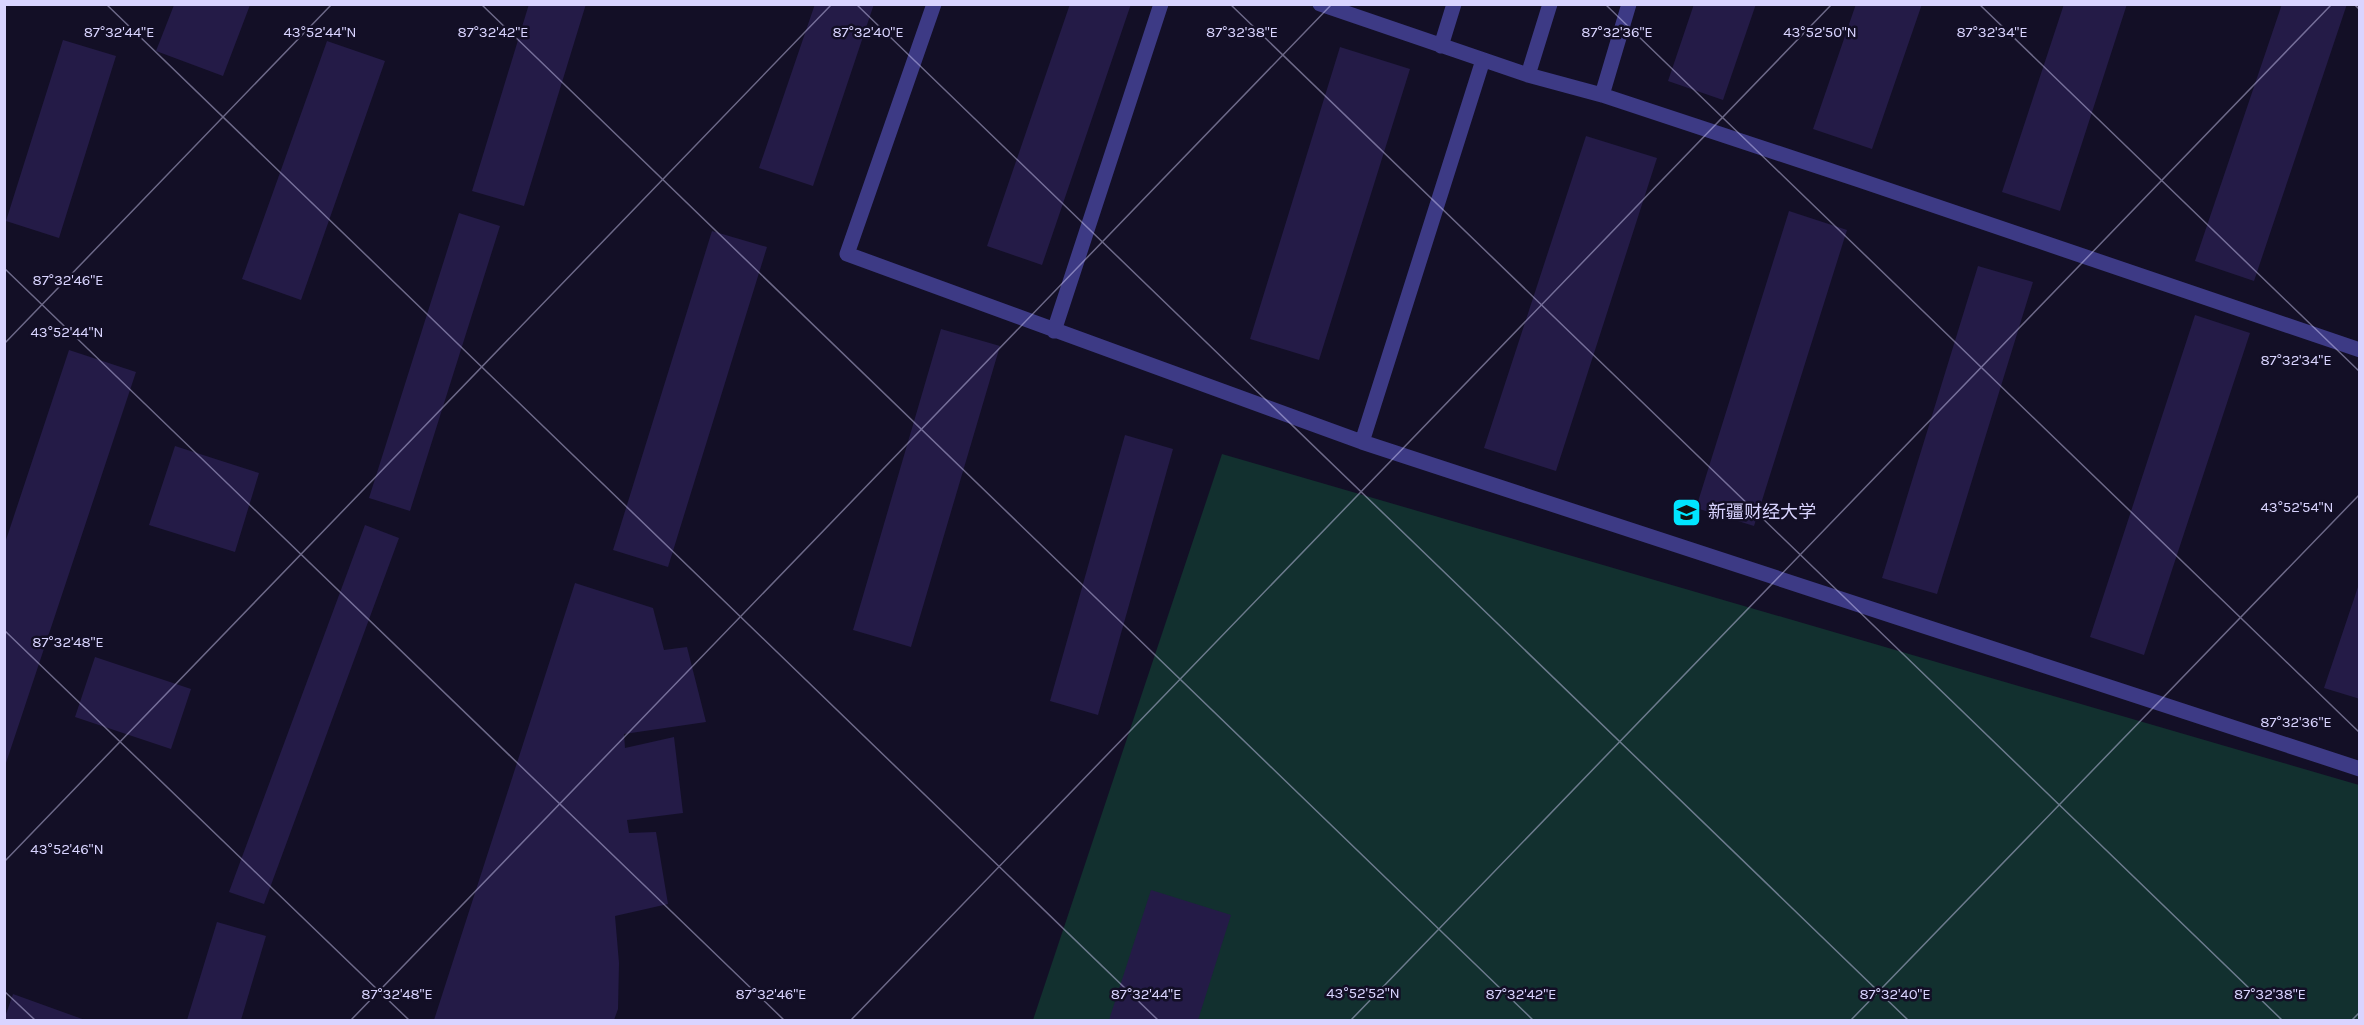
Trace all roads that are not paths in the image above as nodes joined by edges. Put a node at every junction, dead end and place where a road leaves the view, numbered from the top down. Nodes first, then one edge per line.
1 (934, 4) edge
2 (1161, 4) edge
3 (1320, 4) edge
4 (1454, 4) edge
5 (1550, 4) edge
6 (1629, 4) edge
7 (1441, 46) junction
8 (1483, 60) junction
9 (1528, 75) junction
10 (1602, 95) junction
11 (1054, 331) junction
12 (2360, 350) edge
13 (1362, 442) junction
14 (2360, 769) edge

1 - 11 lane
2 - 11 lane
3 - 7 lane
4 - 7 lane
5 - 9 lane
6 - 10 lane
7 - 8 lane
8 - 9 lane
8 - 13 lane
9 - 10 lane
10 - 12 lane
11 - 13 lane
13 - 14 lane

